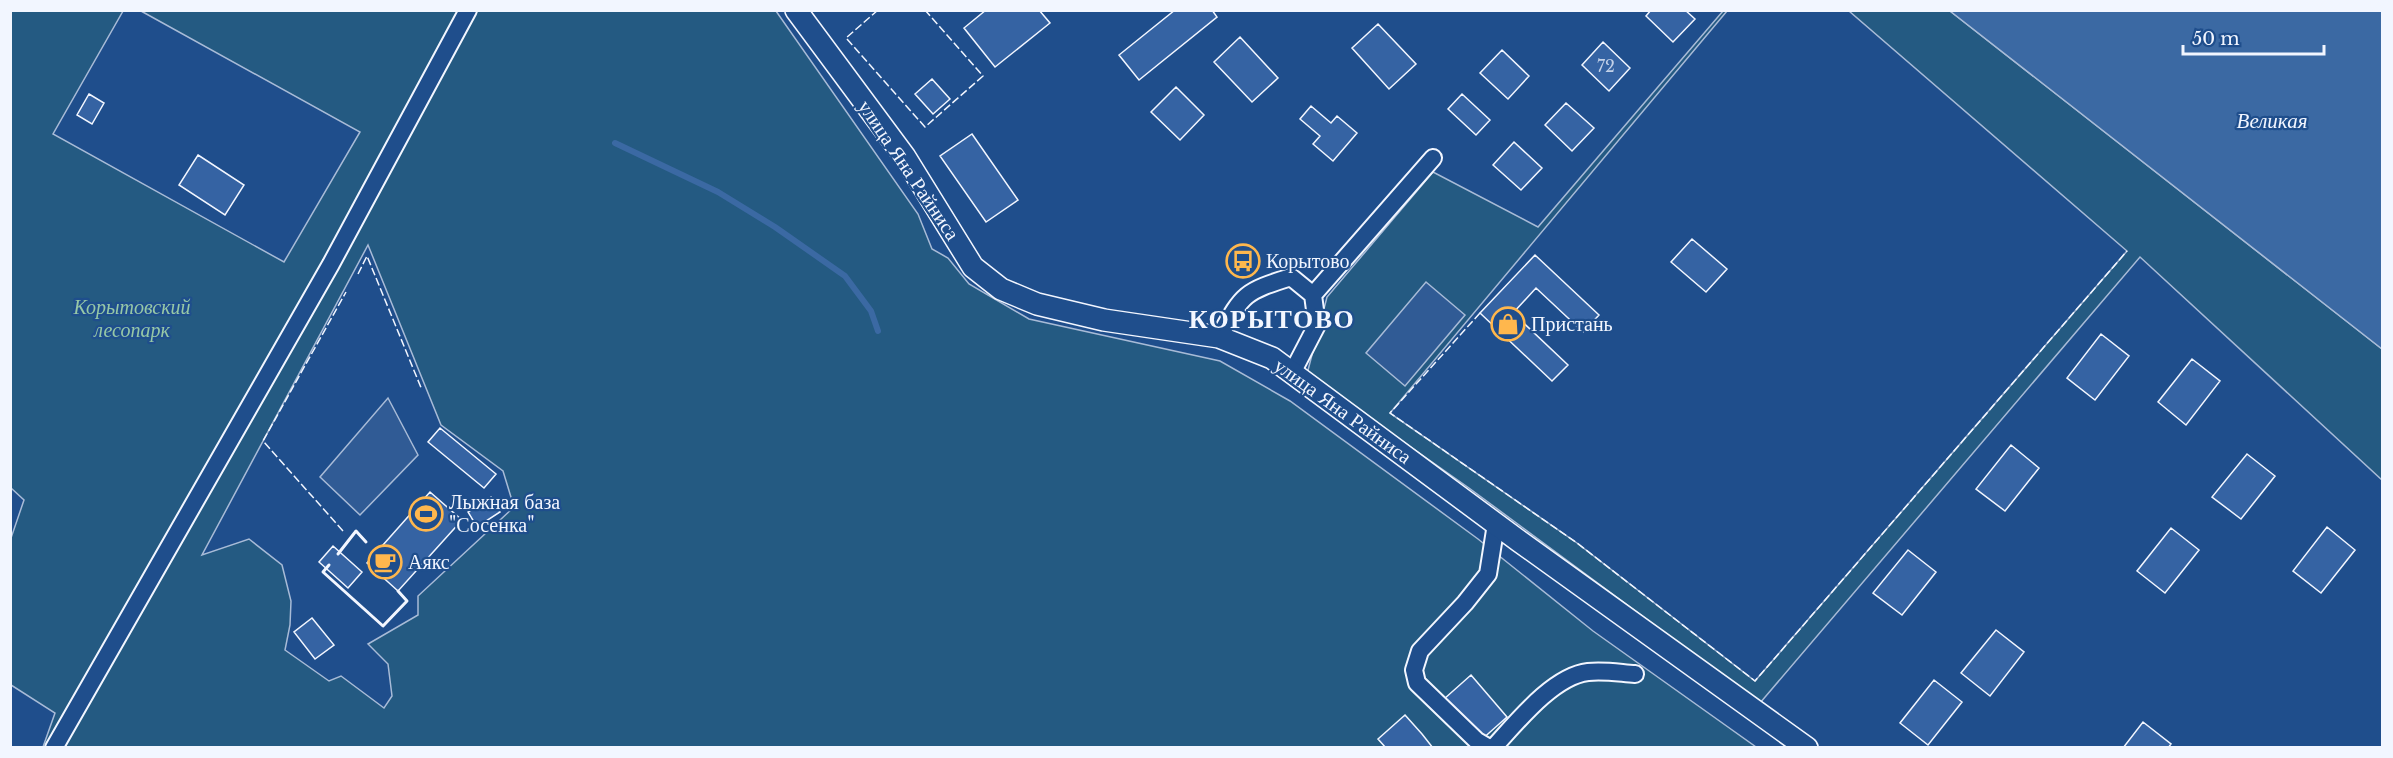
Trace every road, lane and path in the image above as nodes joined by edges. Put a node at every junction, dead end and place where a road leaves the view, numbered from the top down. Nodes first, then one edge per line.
1 (468, 10) edge
2 (796, 10) edge
3 (1433, 158) dead end
4 (1313, 295) junction
5 (1219, 337) junction
6 (1292, 373) junction
7 (1496, 524) junction
8 (1635, 674) dead end
9 (1485, 746) edge
10 (54, 747) edge
11 (1807, 747) edge

1 - 10 street
2 - 5 street, улица Яна Райниса
3 - 4 street
4 - 5 street
4 - 6 street
5 - 6 street, улица Яна Райниса
6 - 7 street, улица Яна Райниса
7 - 9 street
7 - 11 street, улица Яна Райниса
8 - 9 street

